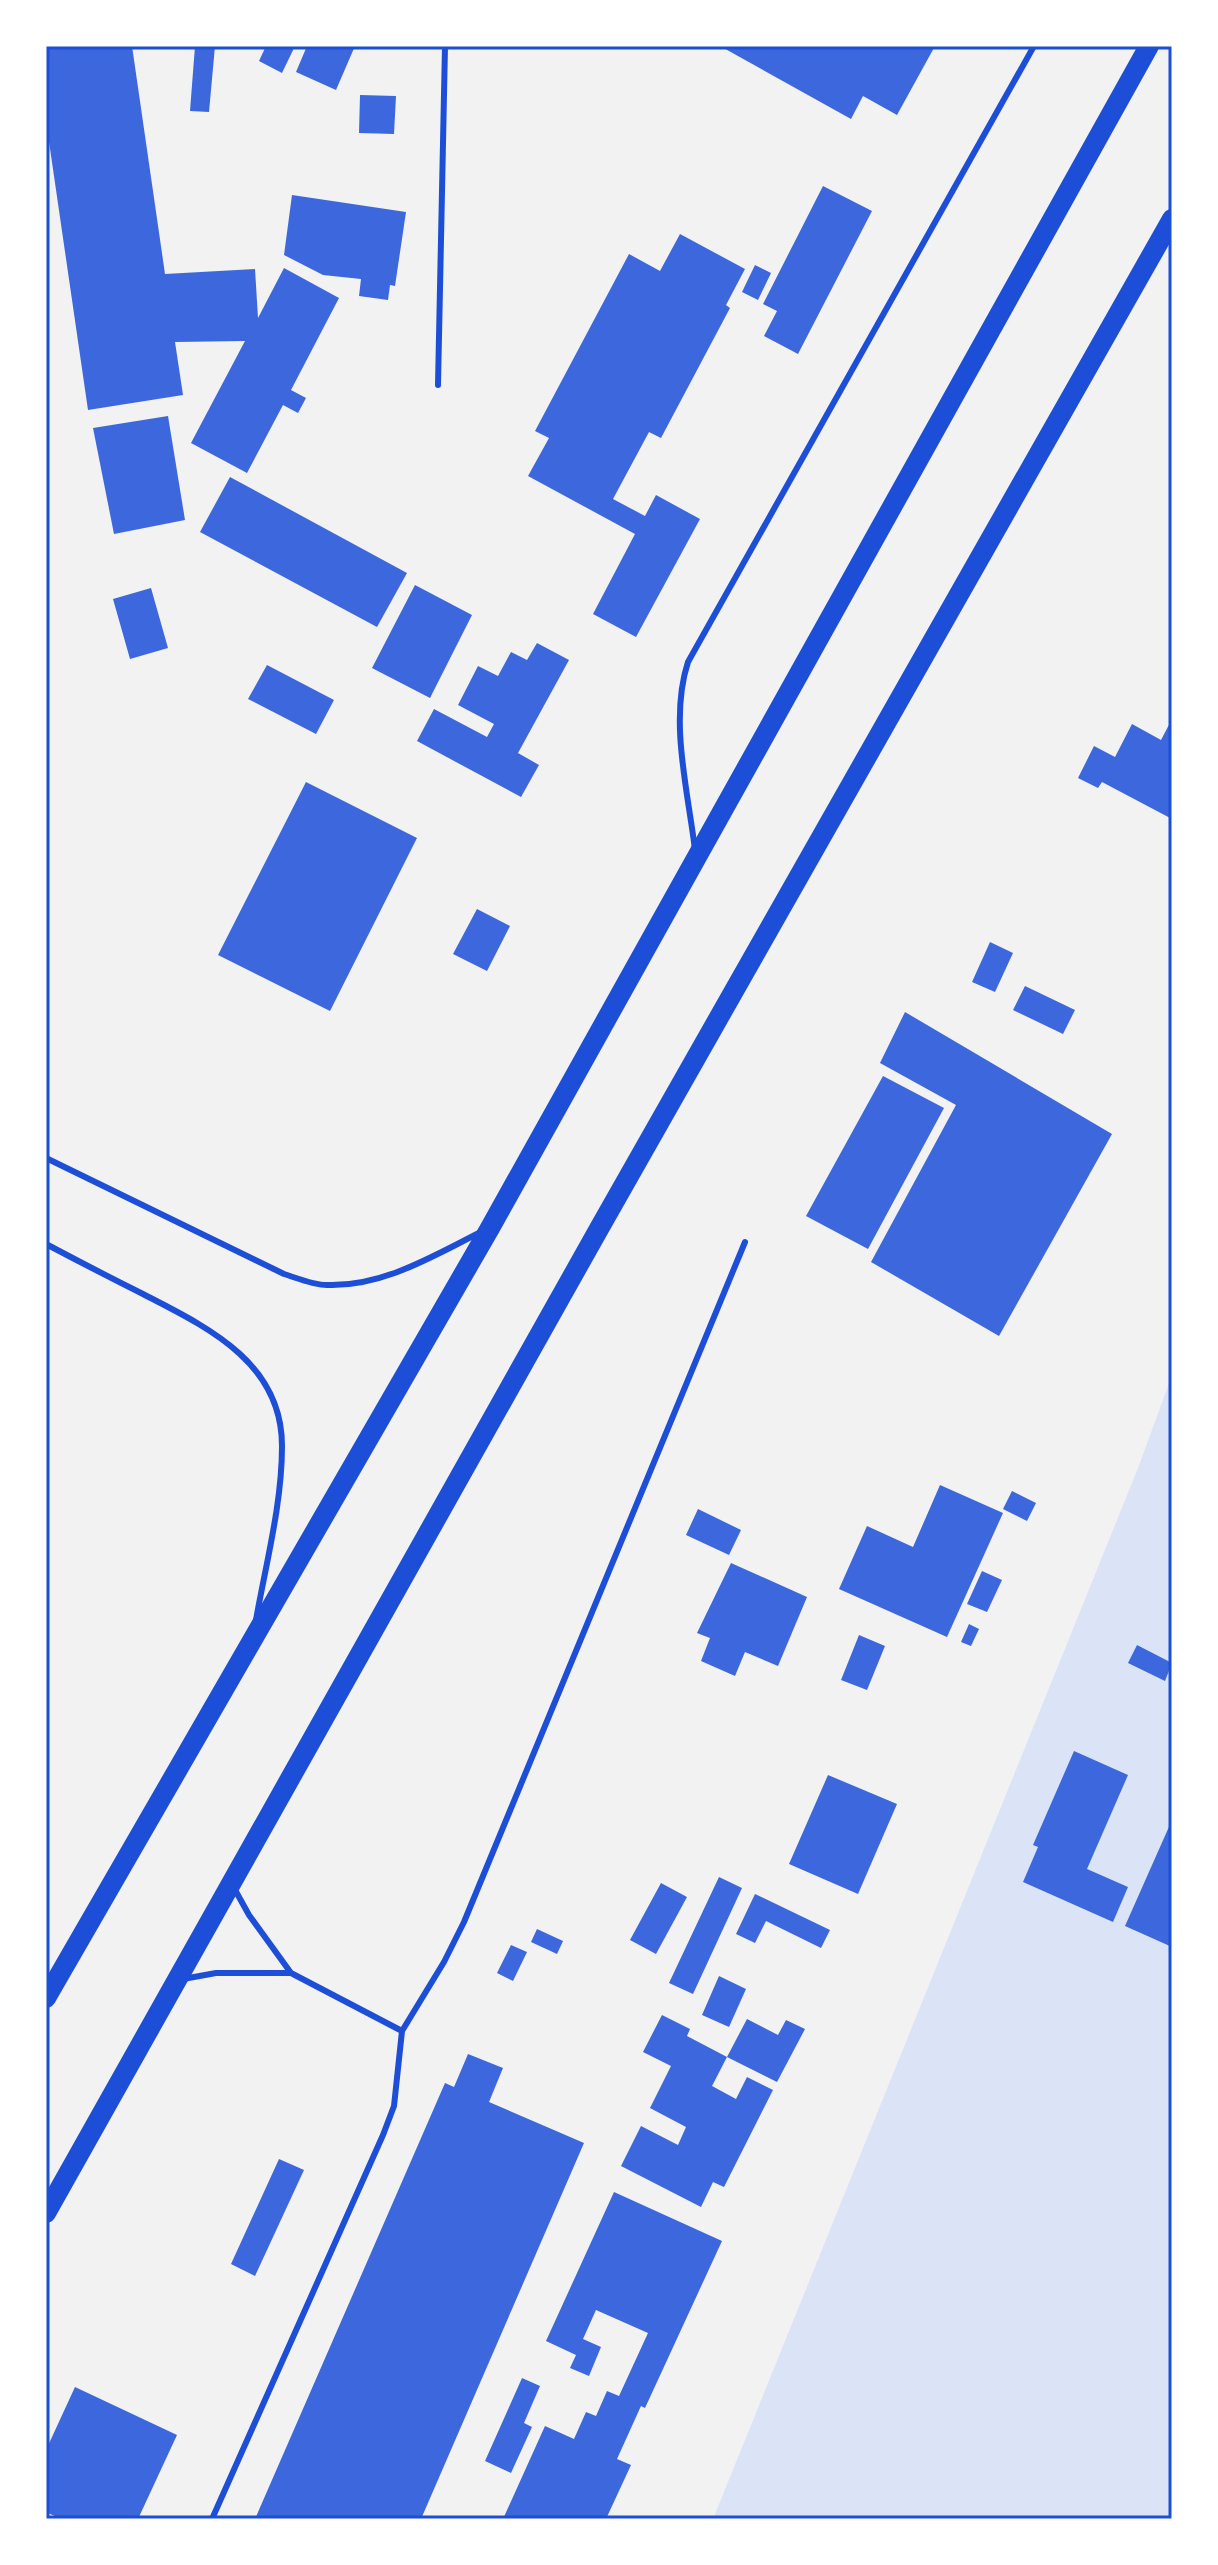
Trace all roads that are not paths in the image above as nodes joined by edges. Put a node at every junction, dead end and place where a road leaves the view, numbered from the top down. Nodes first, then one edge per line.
1 (445, 46) edge
2 (1034, 46) edge
3 (1149, 46) edge
4 (1172, 219) edge
5 (438, 385) dead end
6 (696, 859) junction
7 (46, 1158) edge
8 (490, 1228) junction
9 (745, 1242) dead end
10 (46, 1244) edge
11 (252, 1638) junction
12 (232, 1884) junction
13 (291, 1973) junction
14 (179, 1979) junction
15 (46, 1998) edge
16 (402, 2031) junction
17 (46, 2213) edge
18 (212, 2519) edge

1 - 5 lane
2 - 6 lane
3 - 6 main road
4 - 12 main road
6 - 8 main road
7 - 8 lane
8 - 11 main road
9 - 16 lane
10 - 11 lane
11 - 15 main road
12 - 13 lane
12 - 14 main road
13 - 14 lane
13 - 16 lane
14 - 17 main road
16 - 18 lane

